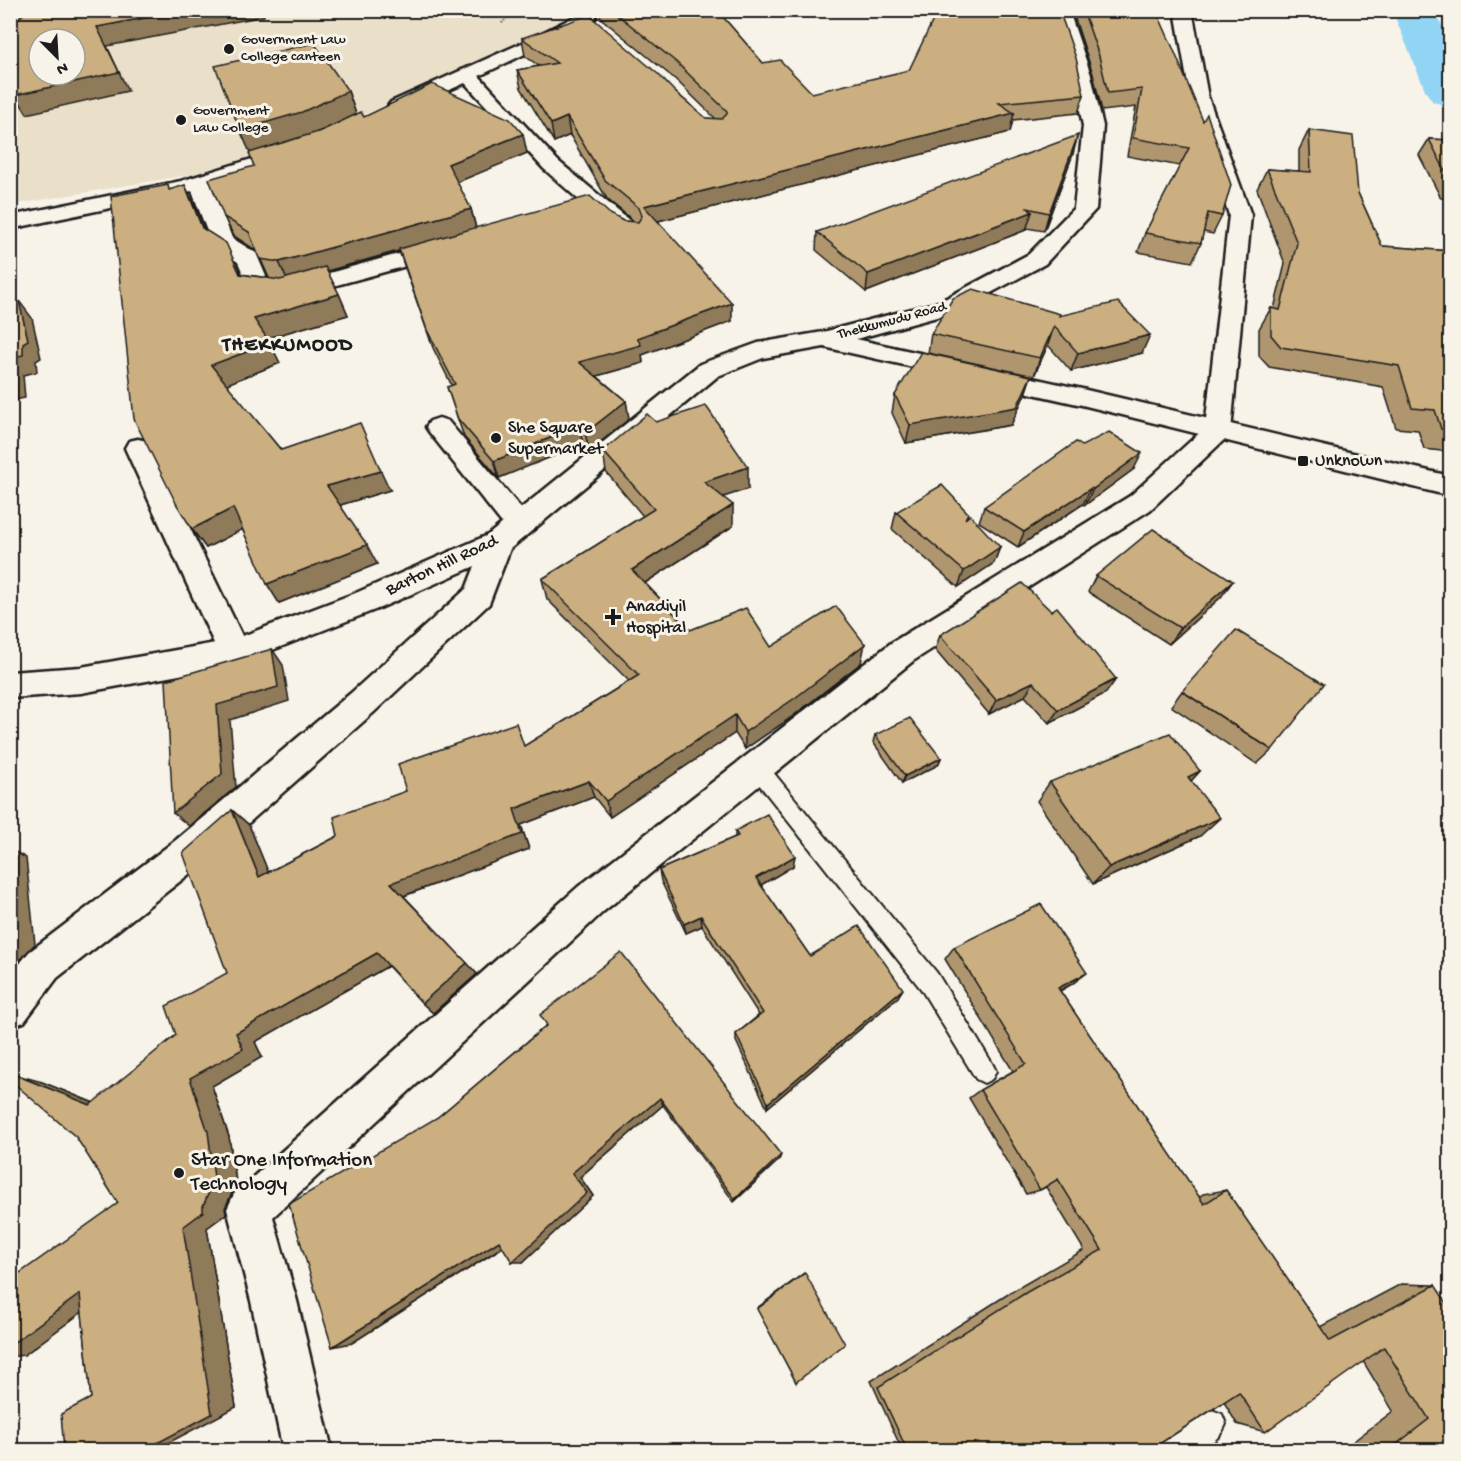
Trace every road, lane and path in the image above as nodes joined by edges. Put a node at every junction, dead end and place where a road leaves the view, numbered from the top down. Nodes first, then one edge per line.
1 (1062, 10) edge
2 (1183, 10) edge
3 (585, 14) edge
4 (605, 32) edge
5 (467, 74) junction
6 (383, 113) edge
7 (321, 144) edge
8 (199, 182) junction
9 (597, 204) junction
10 (574, 211) edge
11 (10, 223) edge
12 (631, 233) edge
13 (472, 240) edge
14 (823, 340) junction
15 (439, 427) dead end
16 (1218, 431) junction
17 (138, 448) edge
18 (1450, 486) edge
19 (508, 534) junction
20 (234, 652) junction
21 (10, 685) edge
22 (757, 767) junction
23 (10, 1008) edge
24 (984, 1071) dead end
25 (1212, 1424) edge
26 (307, 1450) edge
27 (1172, 1450) edge

1 - 14 street, Thekkumudu Road
2 - 16 street
3 - 4 street
3 - 5 street
5 - 6 street
5 - 9 street
7 - 8 street
8 - 11 street
8 - 13 street
9 - 10 street
9 - 12 street
14 - 16 street
14 - 19 street, Barton Hill Road
15 - 19 street
16 - 18 street
16 - 22 street
17 - 20 street
19 - 20 street, Barton Hill Road
19 - 23 street
20 - 21 street, Barton Hill Road
22 - 24 lane
22 - 26 street
25 - 27 lane

